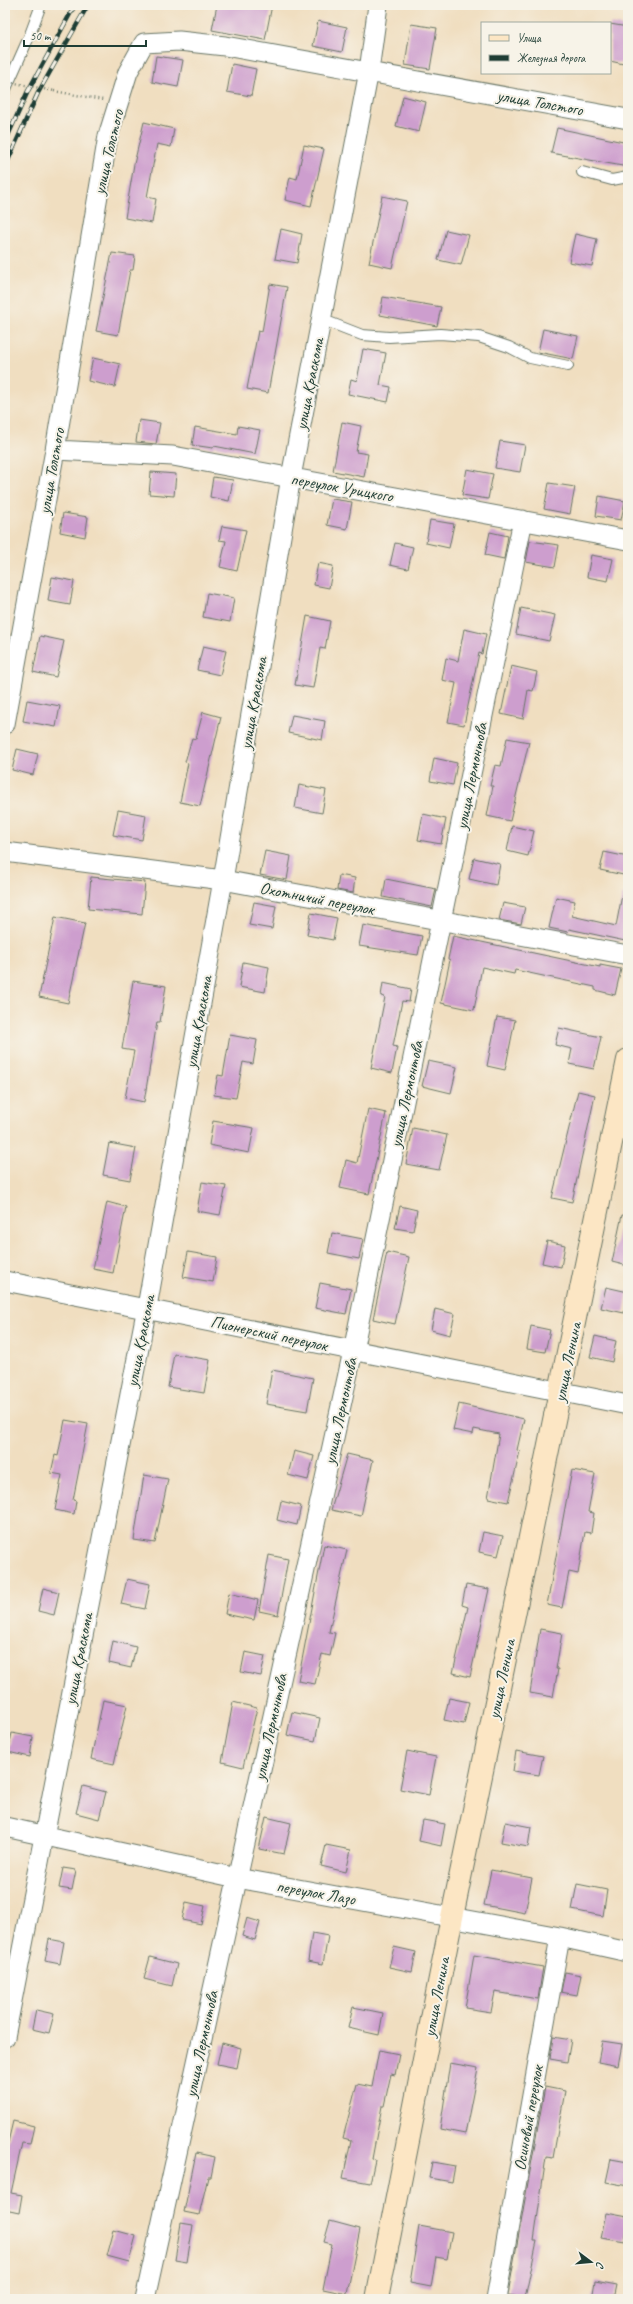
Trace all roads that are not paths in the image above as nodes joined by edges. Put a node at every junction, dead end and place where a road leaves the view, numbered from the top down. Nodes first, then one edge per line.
1 (41, 5) edge
2 (378, 5) edge
3 (369, 71) junction
4 (5, 91) edge
5 (628, 119) edge
6 (582, 172) dead end
7 (628, 177) edge
8 (321, 319) junction
9 (568, 366) dead end
10 (55, 450) junction
11 (291, 477) junction
12 (523, 520) junction
13 (628, 540) edge
14 (5, 724) edge
15 (5, 852) edge
16 (223, 880) junction
17 (442, 922) junction
18 (628, 955) edge
19 (628, 1060) edge
20 (5, 1281) edge
21 (147, 1308) junction
22 (353, 1351) junction
23 (561, 1392) junction
24 (628, 1405) edge
25 (5, 1827) edge
26 (43, 1835) junction
27 (237, 1878) junction
28 (452, 1917) junction
29 (560, 1937) junction
30 (628, 1952) edge
31 (5, 2037) edge
32 (145, 2299) edge
33 (377, 2299) edge
34 (496, 2299) edge

1 - 4 lane
2 - 3 street, улица Краскома
3 - 5 street, улица Толстого
3 - 8 street, улица Краскома
3 - 10 street, улица Толстого
6 - 7 lane
8 - 9 lane
8 - 11 street, улица Краскома
10 - 11 street, переулок Урицкого
10 - 14 street, улица Толстого
11 - 12 street, переулок Урицкого
11 - 16 street, улица Краскома
12 - 13 street, переулок Урицкого
12 - 17 street, улица Лермонтова
15 - 16 street, Охотничий переулок
16 - 17 street, Охотничий переулок
16 - 21 street, улица Краскома
17 - 18 street, Охотничий переулок
17 - 22 street, улица Лермонтова
19 - 23 main road, улица Ленина
20 - 21 street, Пионерский переулок
21 - 22 street, Пионерский переулок
21 - 26 street, улица Краскома
22 - 23 street, Пионерский переулок
22 - 27 street, улица Лермонтова
23 - 24 street, Пионерский переулок
23 - 28 main road, улица Ленина
25 - 26 street, переулок Лазо
26 - 27 street, переулок Лазо
26 - 31 street, улица Краскома
27 - 28 street, переулок Лазо
27 - 32 street, улица Лермонтова
28 - 29 street, переулок Лазо
28 - 33 main road, улица Ленина
29 - 30 street, переулок Лазо
29 - 34 street, Осиновый переулок

